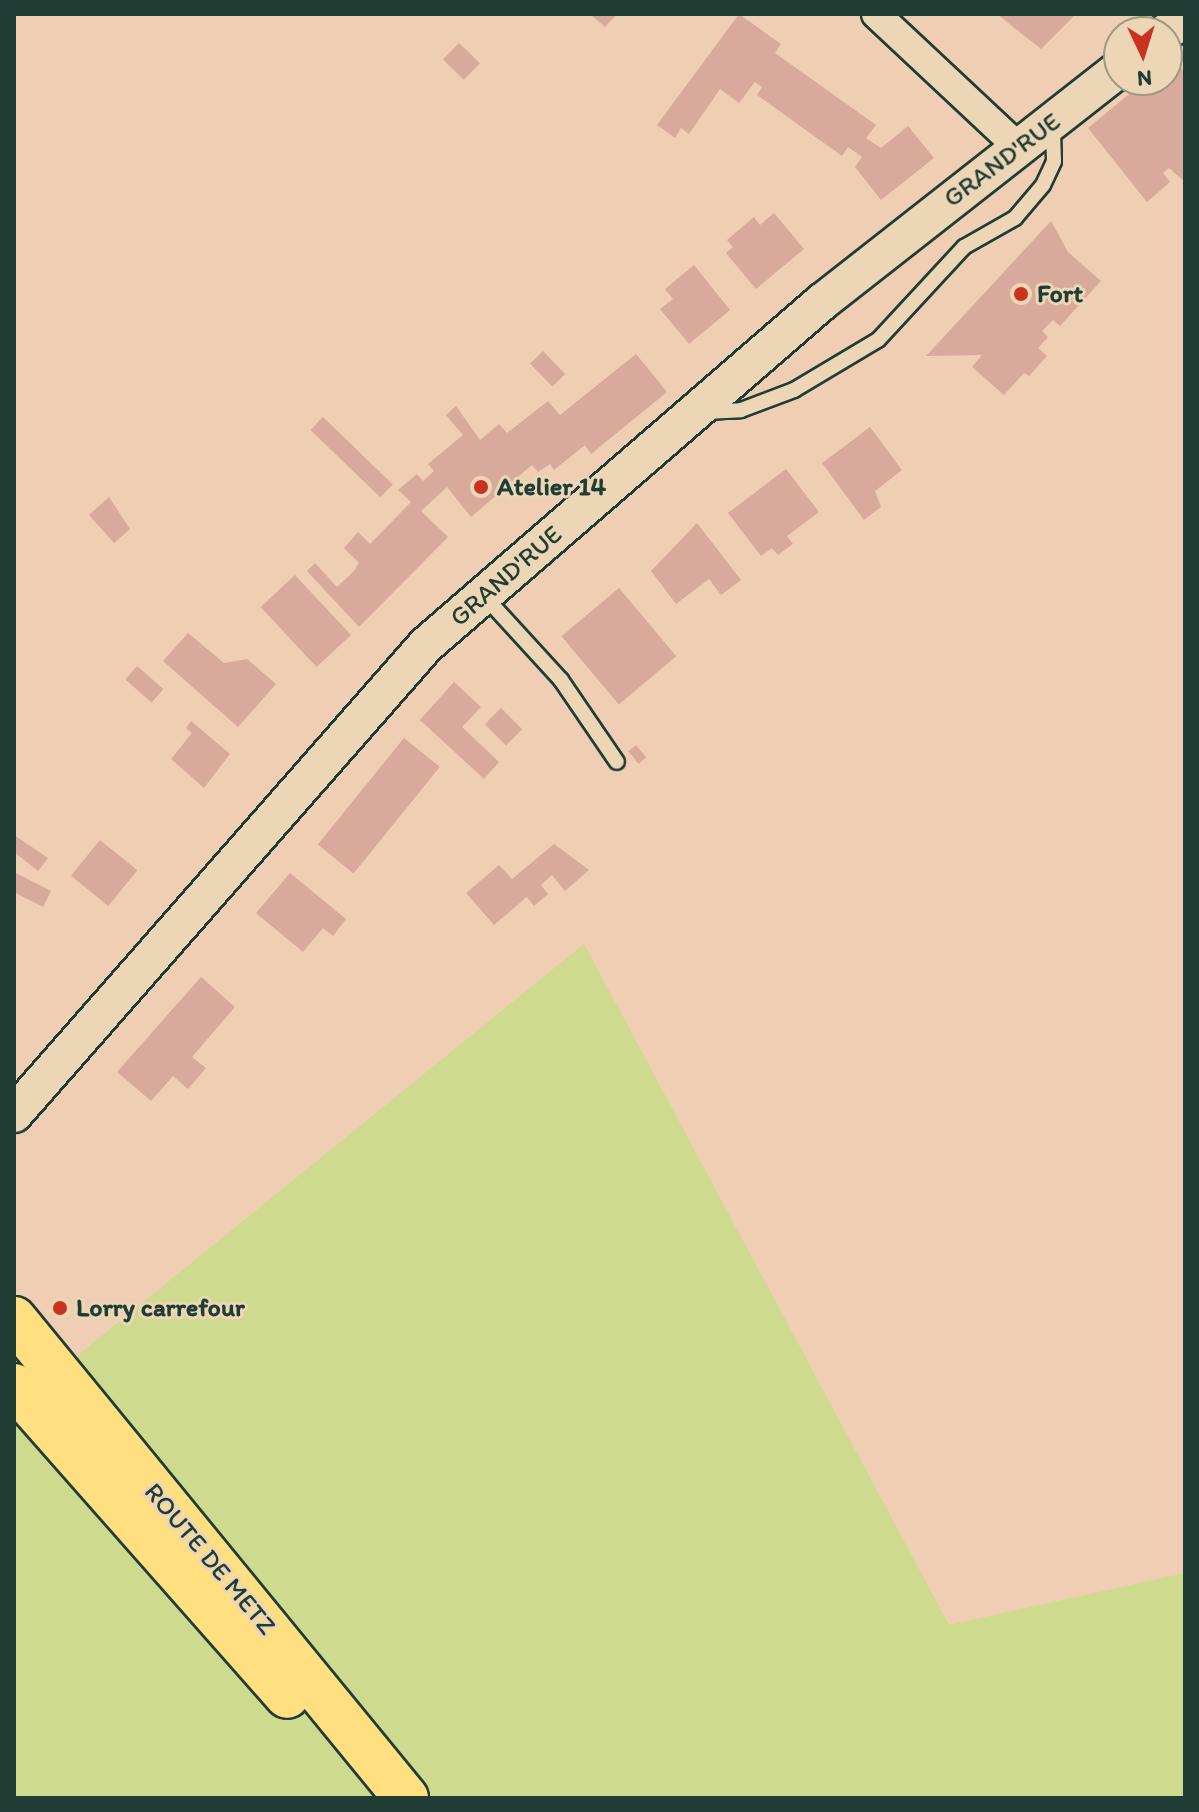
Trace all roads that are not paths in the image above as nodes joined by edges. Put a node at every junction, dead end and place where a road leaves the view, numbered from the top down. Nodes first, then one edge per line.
1 (876, 14) edge
2 (1103, 82) edge
3 (1053, 122) junction
4 (1019, 148) junction
5 (693, 413) junction
6 (483, 595) junction
7 (617, 762) dead end
8 (64, 1054) junction
9 (14, 1080) edge
10 (14, 1114) edge
11 (14, 1319) edge
12 (14, 1386) edge
13 (377, 1798) edge
14 (406, 1798) edge

1 - 4 street
2 - 3 street, GRAND'RUE
3 - 4 street, GRAND'RUE
3 - 5 lane
4 - 5 street, GRAND'RUE
5 - 6 street, GRAND'RUE
6 - 7 lane
6 - 8 street, GRAND'RUE
8 - 9 street, GRAND'RUE
8 - 10 street, GRAND'RUE
11 - 14 main road, ROUTE DE METZ
12 - 13 main road, ROUTE DE METZ

